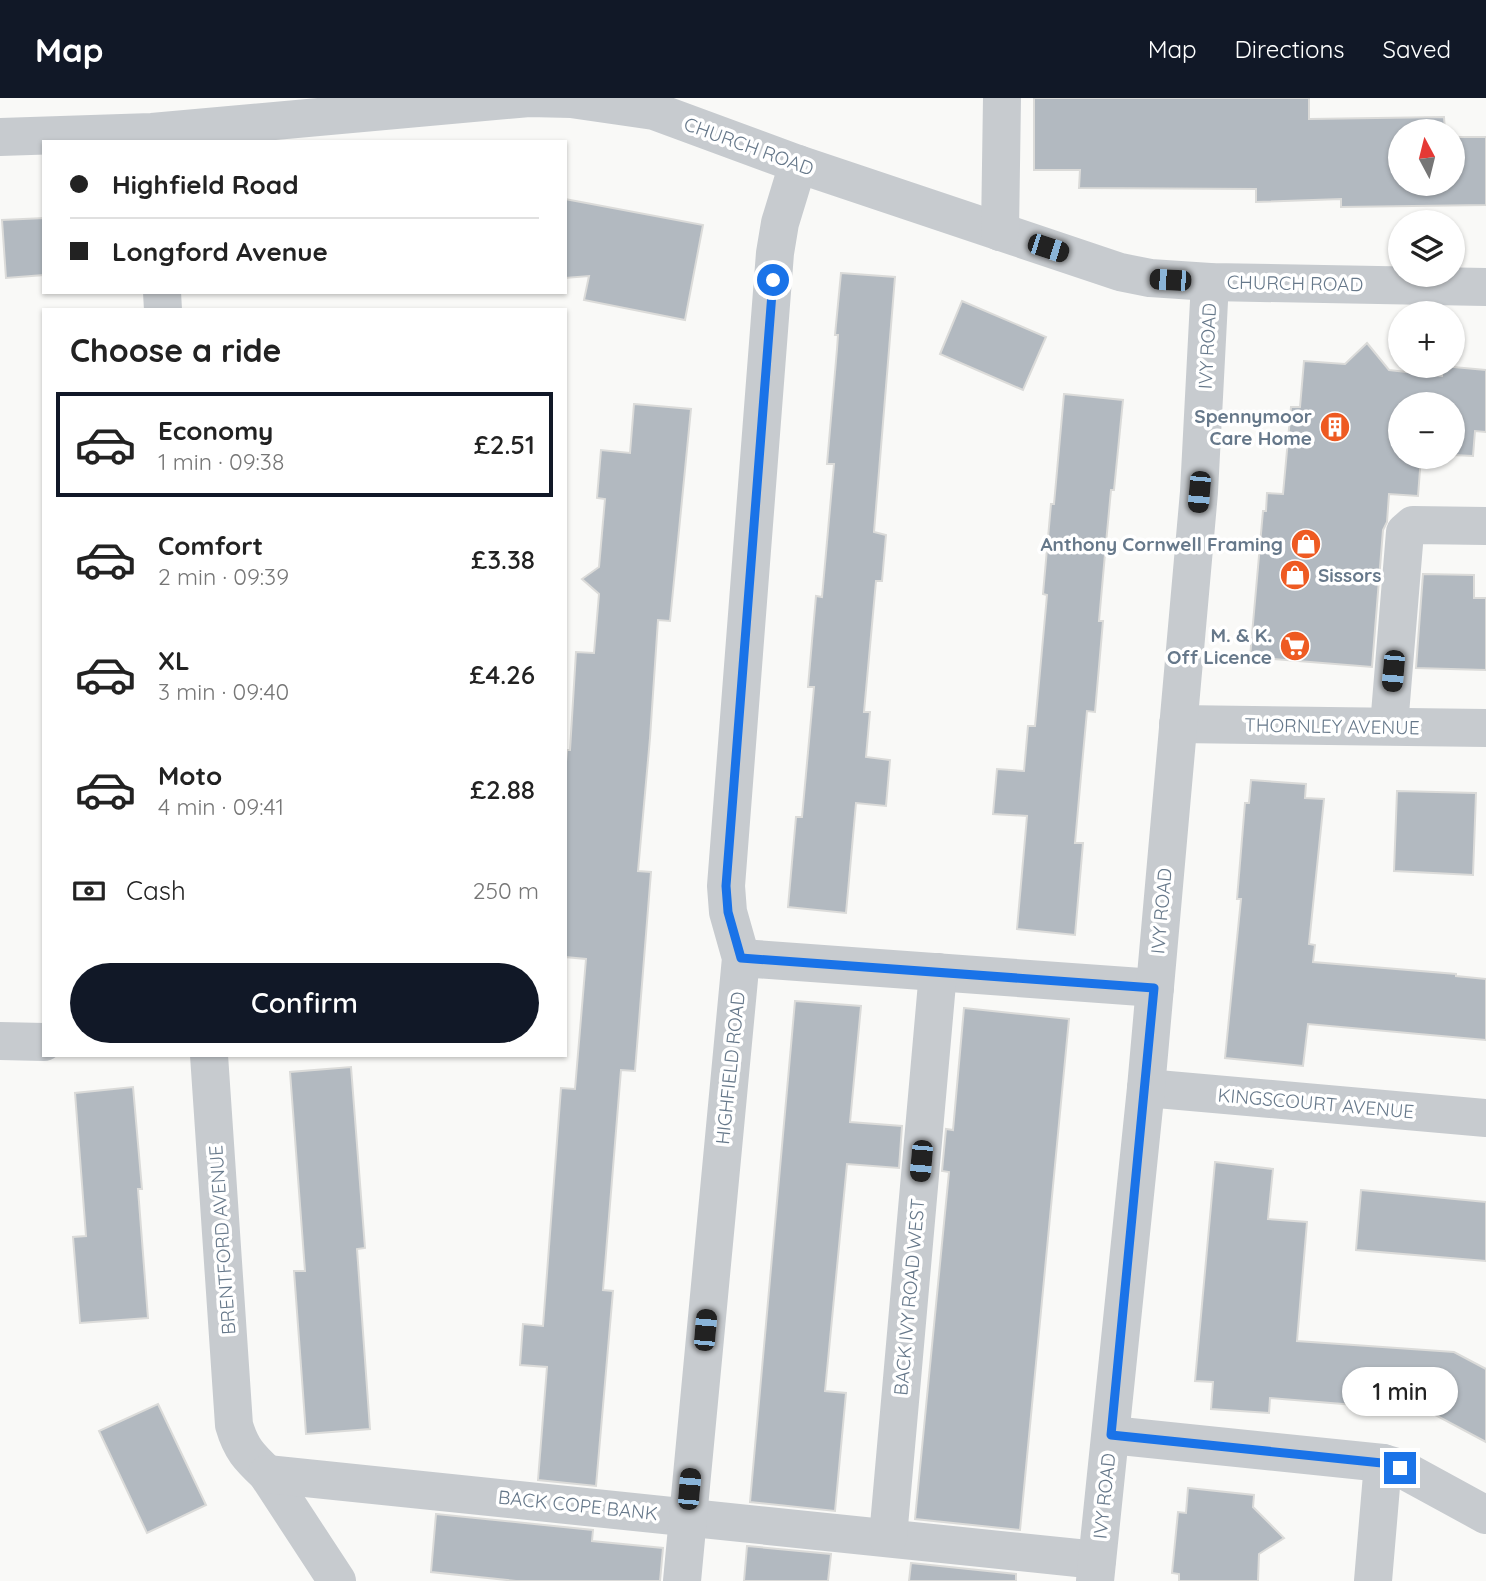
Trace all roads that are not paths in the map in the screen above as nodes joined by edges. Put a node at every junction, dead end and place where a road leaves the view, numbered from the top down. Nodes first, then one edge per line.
1 (1002, 98) edge
2 (419, 103) edge
3 (151, 124) edge
4 (0, 137) edge
5 (798, 164) junction
6 (1000, 232) junction
7 (1210, 282) junction
8 (1486, 286) edge
9 (1486, 526) edge
10 (1178, 724) junction
11 (1389, 726) junction
12 (1486, 727) edge
13 (741, 958) junction
14 (938, 972) junction
15 (1154, 988) junction
16 (0, 1041) edge
17 (42, 1042) edge
18 (209, 1057) edge
19 (1146, 1088) junction
20 (1486, 1118) edge
21 (1111, 1435) junction
22 (1382, 1463) junction
23 (267, 1474) junction
24 (1486, 1515) edge
25 (687, 1516) junction
26 (888, 1537) junction
27 (1096, 1570) edge
28 (337, 1581) edge
29 (682, 1581) edge
30 (1373, 1581) edge

1 - 6 street
2 - 3 street, CHURCH ROAD
2 - 5 street, CHURCH ROAD
3 - 4 street, CHURCH ROAD
5 - 6 street, CHURCH ROAD
5 - 13 street, HIGHFIELD ROAD
6 - 7 street, CHURCH ROAD
7 - 8 street, CHURCH ROAD
7 - 10 street, IVY ROAD
9 - 11 street
10 - 11 street, THORNLEY AVENUE
10 - 15 street, IVY ROAD
11 - 12 street, THORNLEY AVENUE
13 - 14 street
13 - 25 street, HIGHFIELD ROAD
14 - 15 street
14 - 26 street, BACK IVY ROAD WEST
15 - 19 street, IVY ROAD
16 - 17 street
18 - 23 street, BRENTFORD AVENUE
19 - 20 street, KINGSCOURT AVENUE
19 - 21 street, IVY ROAD
21 - 22 street
21 - 27 street, IVY ROAD
22 - 24 street
22 - 30 street
23 - 25 street, BACK COPE BANK
23 - 28 street
25 - 26 street, BACK COPE BANK
25 - 29 street, HIGHFIELD ROAD
26 - 27 street, BACK COPE BANK

